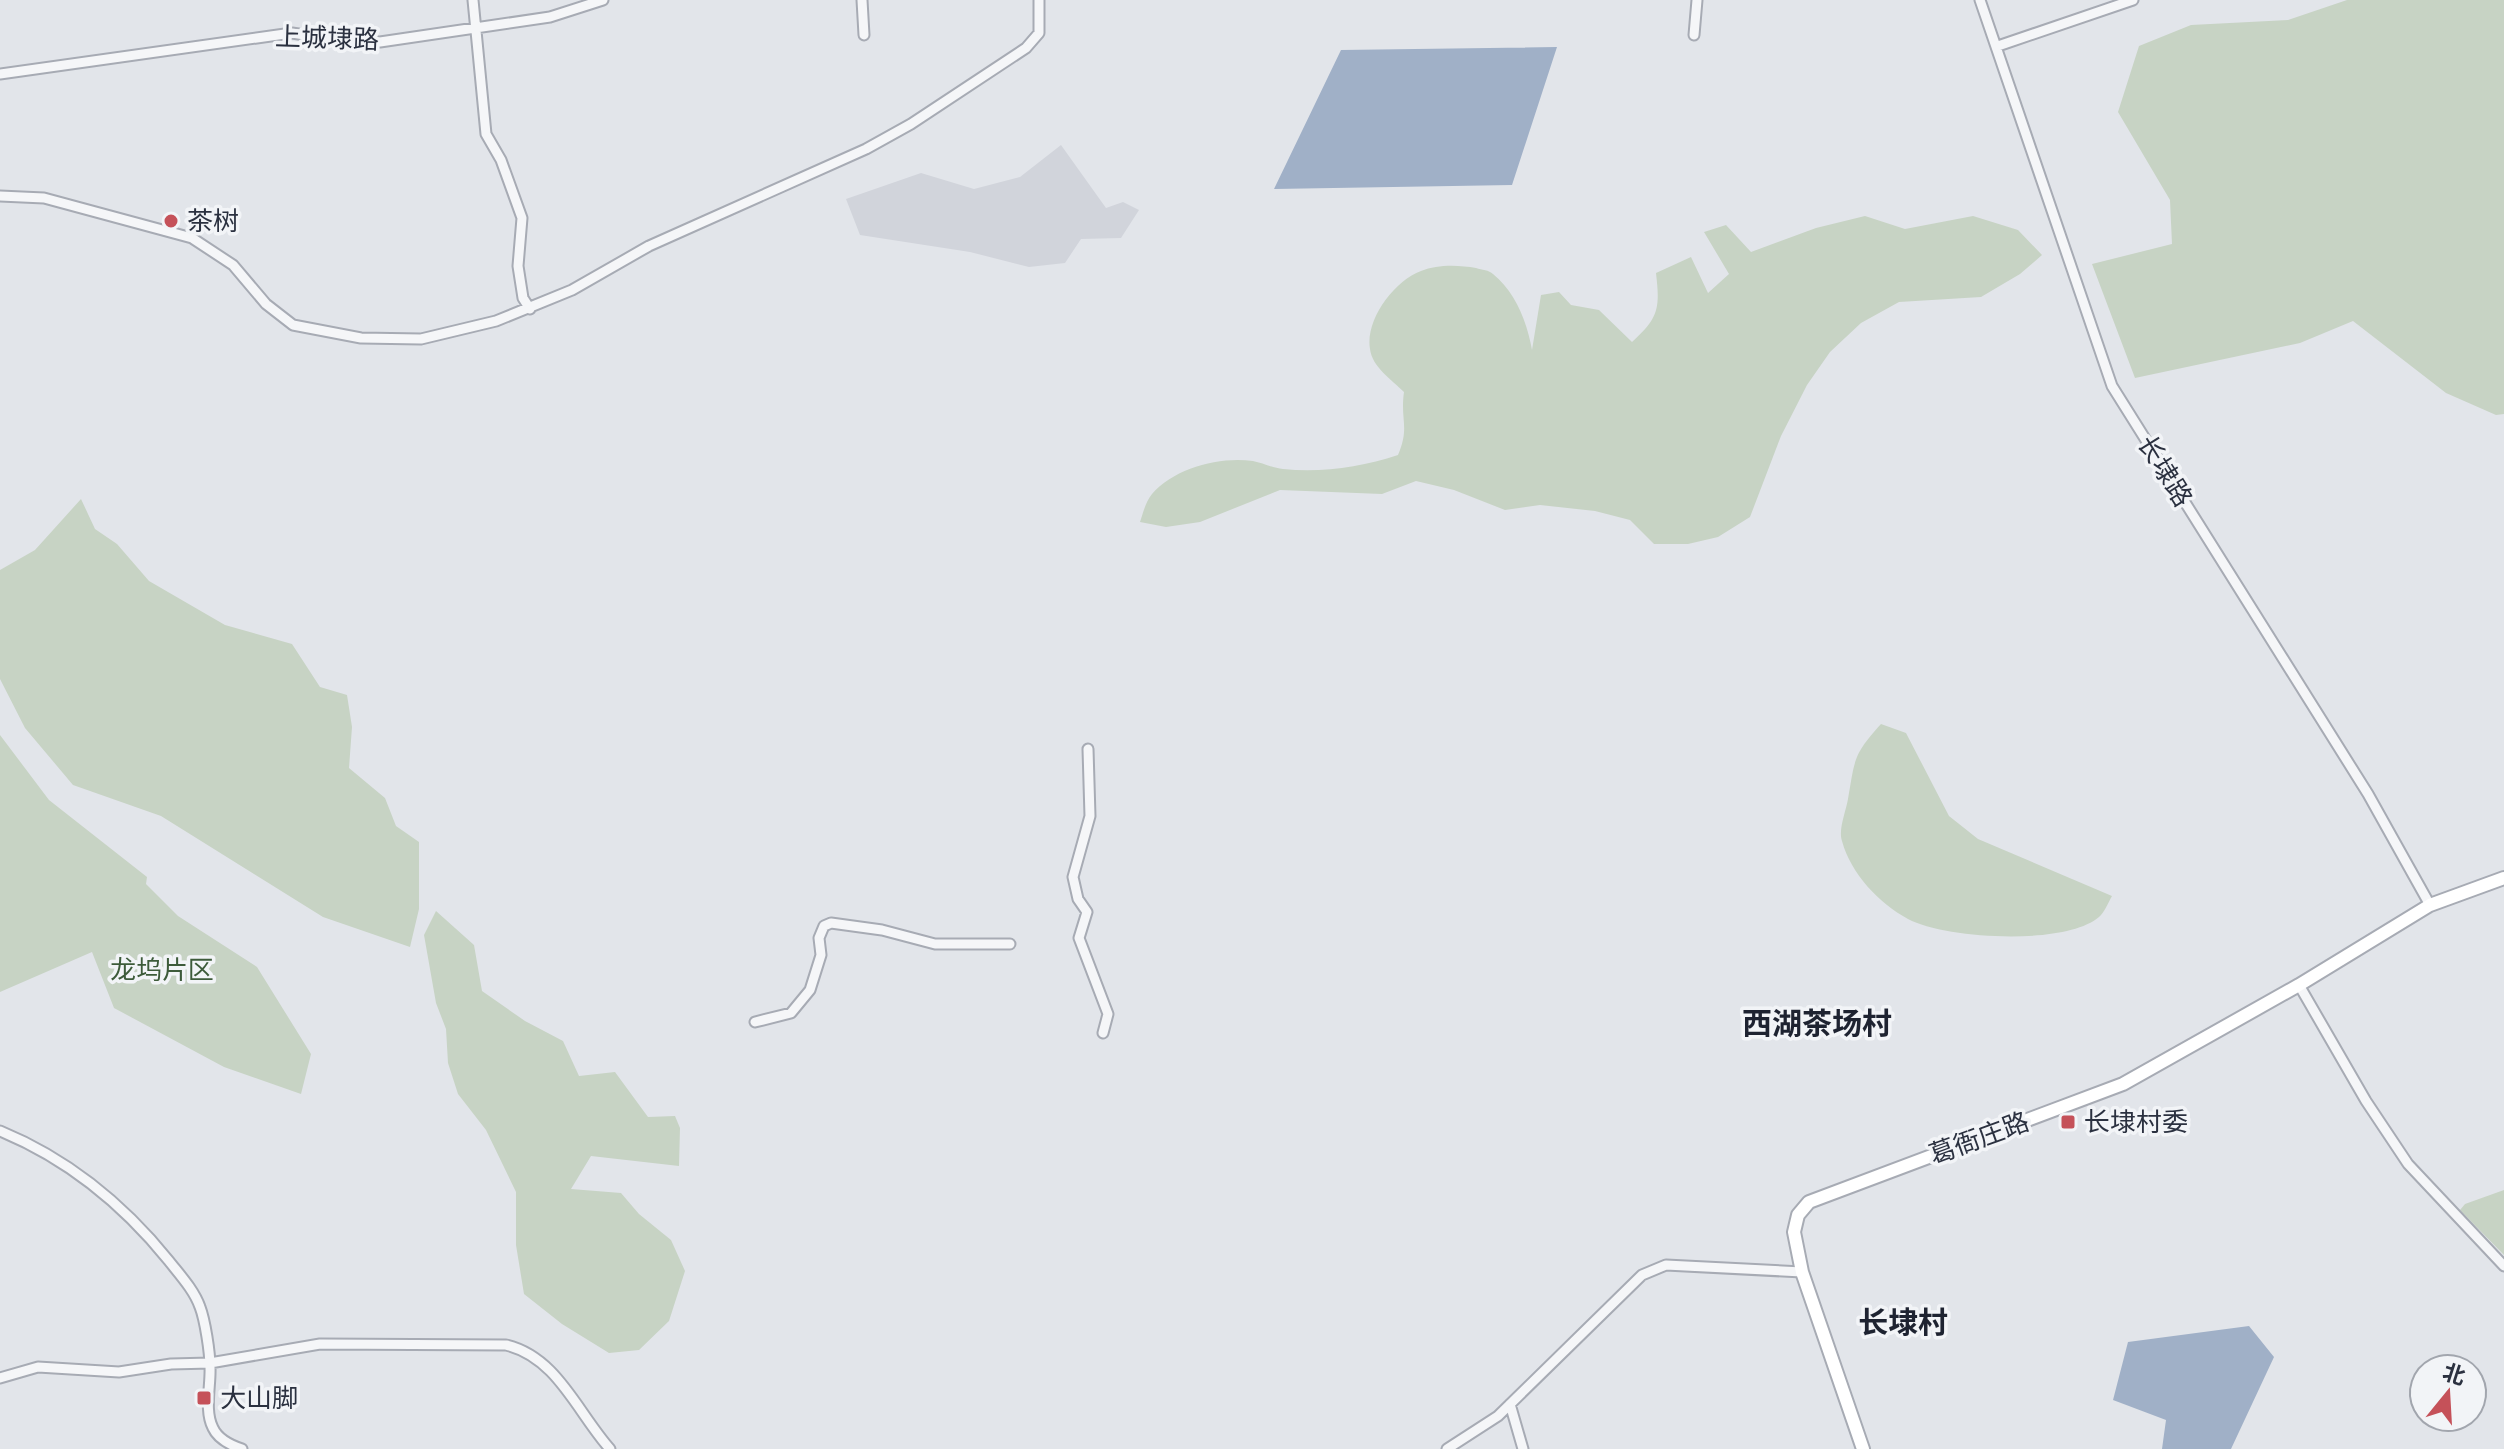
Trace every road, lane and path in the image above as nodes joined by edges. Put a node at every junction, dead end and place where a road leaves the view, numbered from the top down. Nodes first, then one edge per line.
1 (473, 0) edge
2 (603, 0) edge
3 (862, 0) edge
4 (1039, 0) edge
5 (1697, 0) edge
6 (1980, 0) edge
7 (2133, 0) edge
8 (477, 30) junction
9 (864, 35) dead end
10 (1694, 35) dead end
11 (1998, 46) junction
12 (0, 74) edge
13 (0, 196) edge
14 (530, 309) junction
15 (1088, 749) dead end
16 (2504, 878) edge
17 (2430, 905) junction
18 (1010, 944) dead end
19 (2299, 985) junction
20 (755, 1022) dead end
21 (1103, 1033) dead end
22 (0, 1131) edge
23 (2504, 1266) edge
24 (1802, 1272) junction
25 (210, 1363) junction
26 (0, 1378) edge
27 (1510, 1404) junction
28 (242, 1449) edge
29 (610, 1449) edge
30 (1447, 1449) edge
31 (1523, 1449) edge
32 (1863, 1449) edge

1 - 8 street
2 - 8 street, 上城埭路
3 - 9 street
4 - 14 street
5 - 10 street
6 - 11 street, 长埭路
7 - 11 street
8 - 12 street, 上城埭路
8 - 14 street
11 - 17 street, 长埭路
13 - 14 street
15 - 21 street
16 - 17 street, 葛衙庄路
17 - 19 street, 葛衙庄路
18 - 20 street
19 - 23 street
19 - 24 street, 葛衙庄路
22 - 25 street
24 - 27 street
24 - 32 street, 葛衙庄路
25 - 26 street
25 - 28 street
25 - 29 street
27 - 30 street
27 - 31 street

